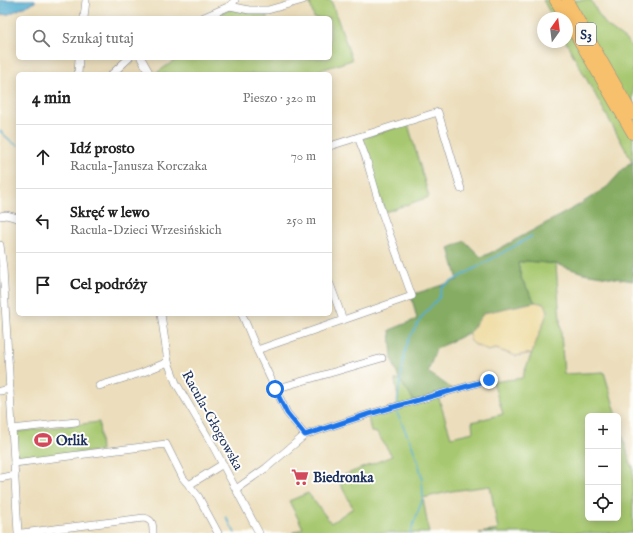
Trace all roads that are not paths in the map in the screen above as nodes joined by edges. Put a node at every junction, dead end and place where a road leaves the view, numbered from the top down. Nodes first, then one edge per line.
1 (86, 0) edge
2 (303, 0) edge
3 (555, 0) edge
4 (567, 0) edge
5 (232, 3) edge
6 (562, 12) edge
7 (84, 16) edge
8 (206, 16) edge
9 (573, 29) edge
10 (79, 60) edge
11 (128, 60) edge
12 (142, 60) edge
13 (78, 72) edge
14 (114, 72) edge
15 (149, 72) edge
16 (603, 73) junction
17 (633, 115) edge
18 (633, 134) edge
19 (358, 138) junction
20 (332, 145) edge
21 (461, 189) dead end
22 (0, 216) edge
23 (16, 218) edge
24 (0, 245) edge
25 (332, 290) edge
26 (161, 316) edge
27 (243, 316) edge
28 (343, 320) junction
29 (257, 350) junction
30 (382, 358) dead end
31 (168, 362) junction
32 (489, 380) dead end
33 (99, 386) dead end
34 (10, 389) junction
35 (275, 389) junction
36 (0, 391) edge
37 (76, 422) dead end
38 (12, 429) junction
39 (305, 435) junction
40 (14, 463) junction
41 (223, 464) junction
42 (15, 475) junction
43 (0, 478) edge
44 (189, 485) junction
45 (236, 489) junction
46 (18, 533) edge
47 (22, 533) edge
48 (153, 533) edge
49 (218, 533) edge
50 (259, 533) edge

1 - 7 street
2 - 5 street
3 - 6 highway, S3
4 - 16 highway, S3
5 - 8 street
9 - 16 highway, S3
10 - 13 street
11 - 14 street
12 - 15 street
16 - 17 highway, S3
16 - 18 highway, S3
19 - 20 street
19 - 21 street
19 - 28 street
22 - 23 street
24 - 34 street
25 - 28 street
26 - 31 street, Racula-Głogowska
27 - 29 street
28 - 29 street
29 - 35 street
30 - 35 street
31 - 33 street
31 - 41 street, Racula-Głogowska
32 - 39 street
34 - 36 street
34 - 38 street
35 - 39 street
37 - 38 street
38 - 40 street
39 - 45 street
40 - 42 street
40 - 44 street
41 - 44 street
41 - 45 street, Racula-Głogowska
42 - 43 street
42 - 46 street
44 - 49 street
45 - 50 street, Racula-Głogowska
47 - 48 street

